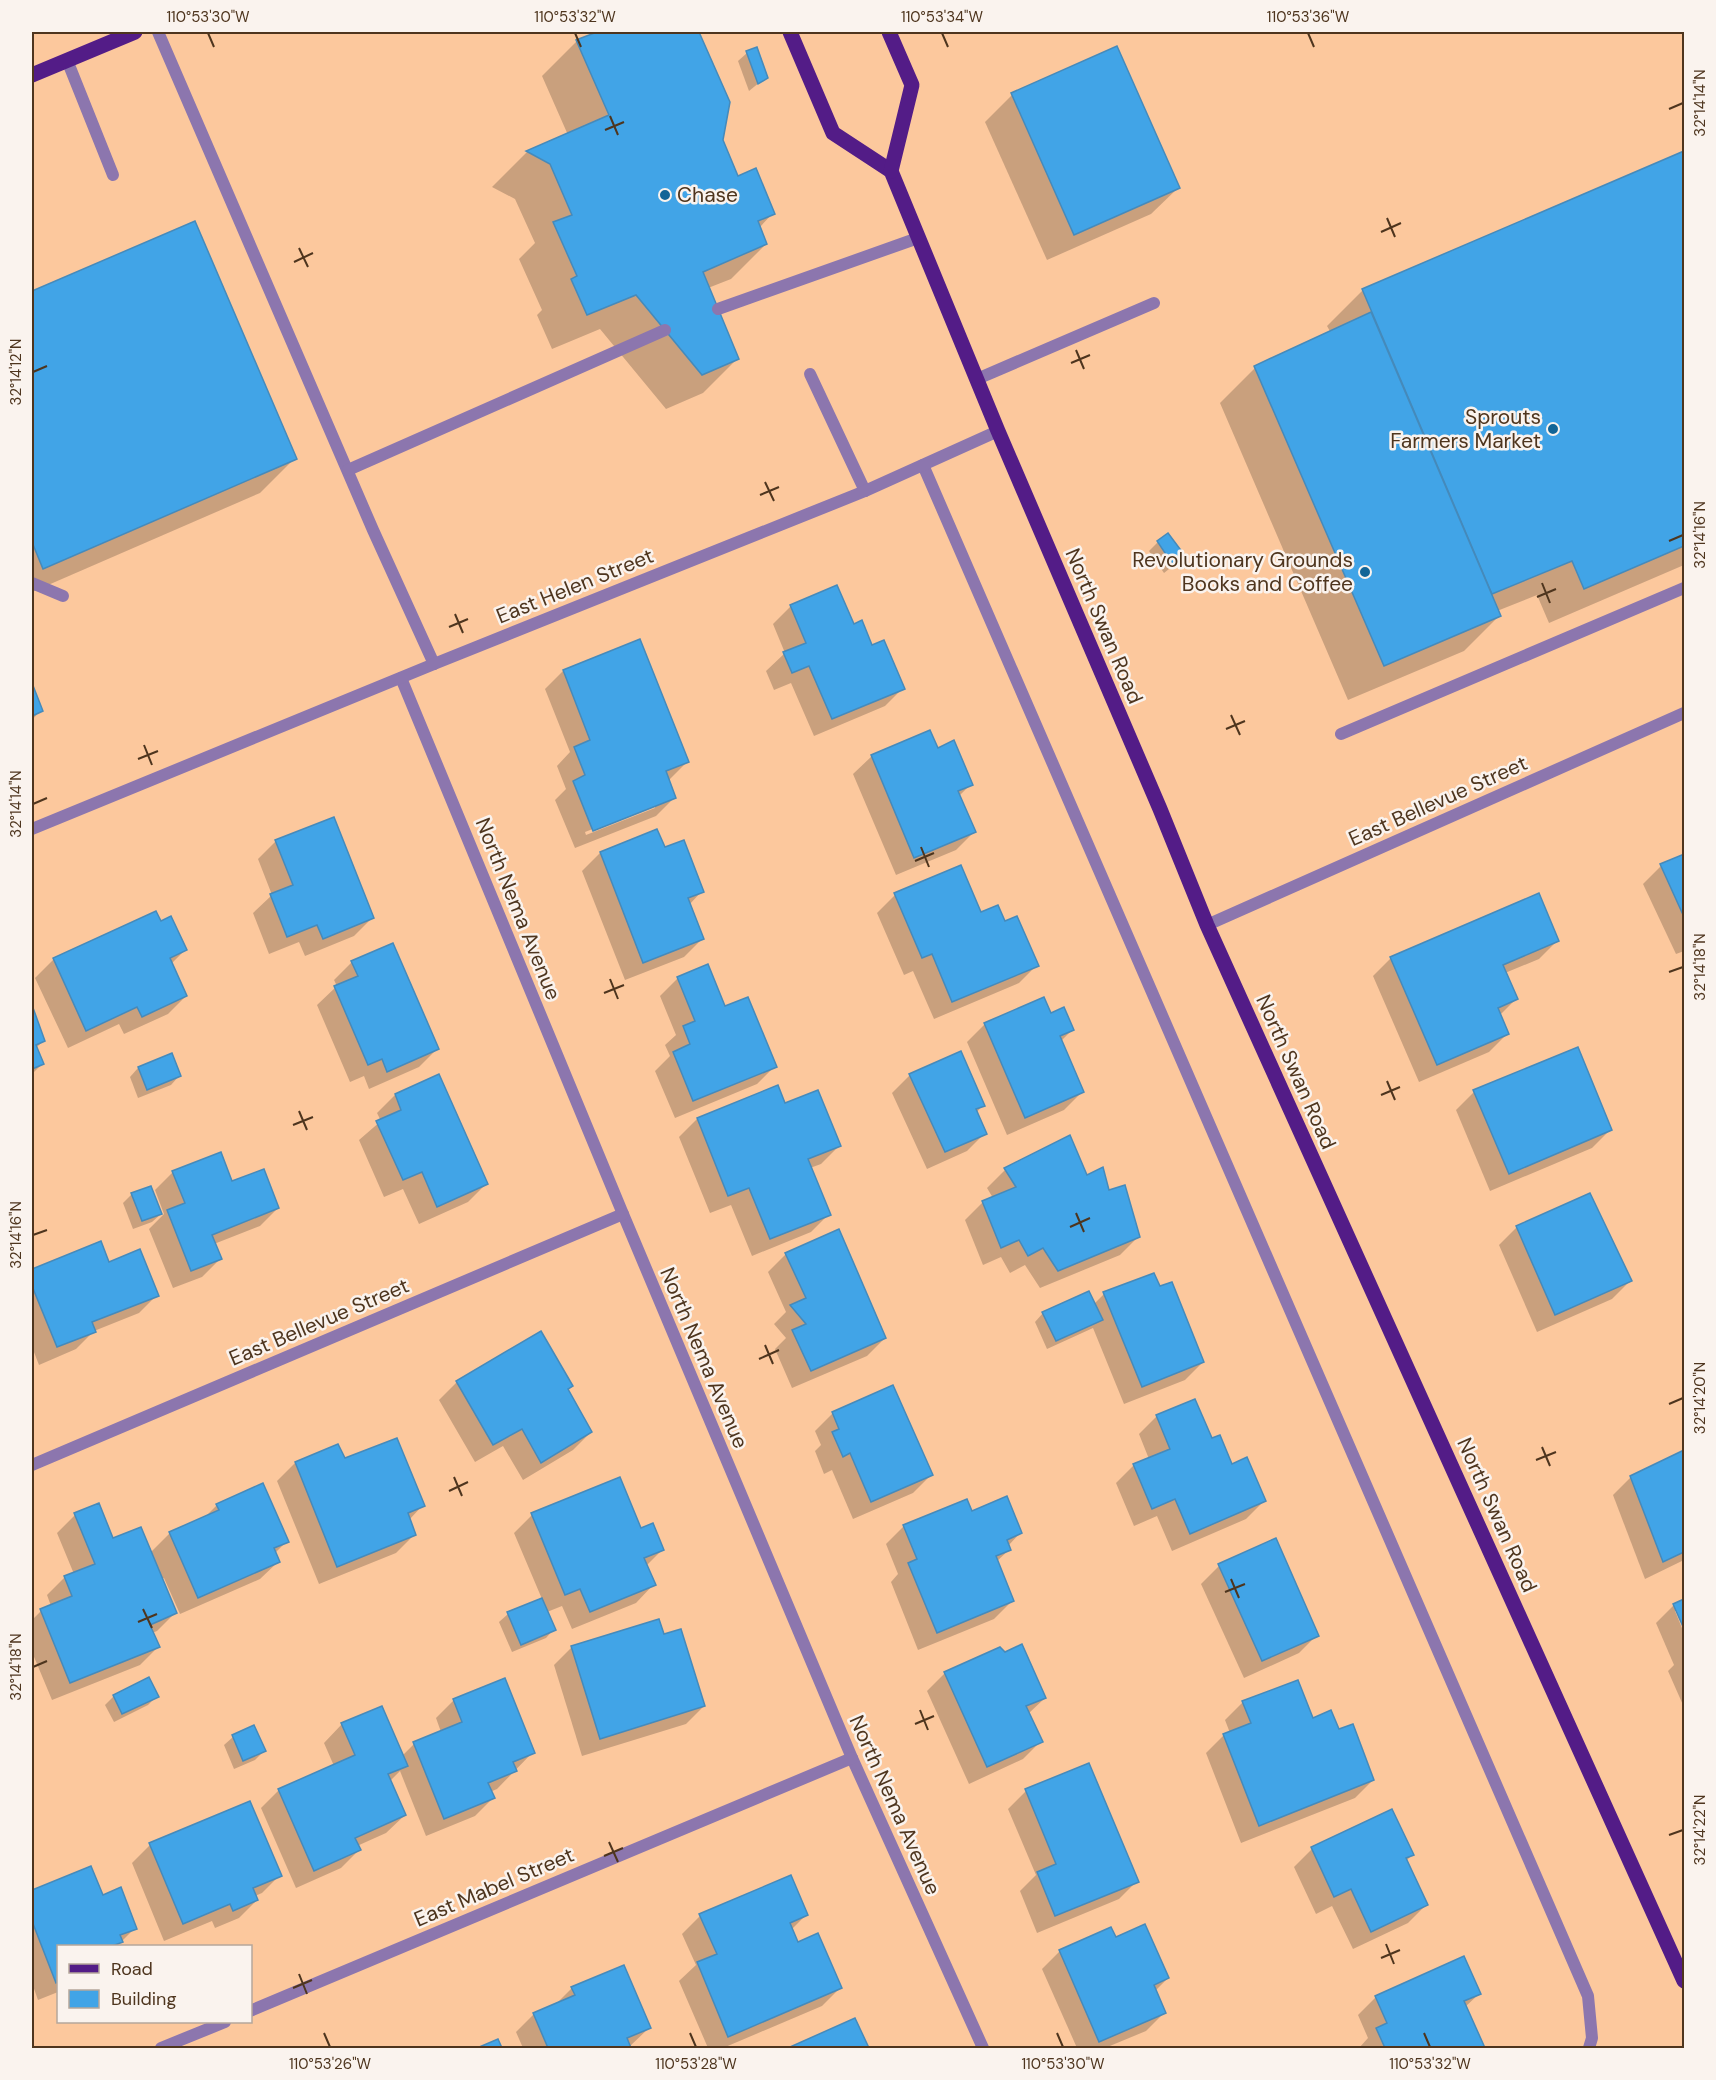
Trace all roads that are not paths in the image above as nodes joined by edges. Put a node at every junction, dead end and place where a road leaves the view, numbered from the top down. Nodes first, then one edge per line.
1 (135, 32) edge
2 (158, 32) edge
3 (790, 32) edge
4 (889, 32) edge
5 (67, 60) junction
6 (32, 75) edge
7 (891, 171) junction
8 (113, 176) dead end
9 (918, 238) junction
10 (1154, 303) dead end
11 (718, 309) dead end
12 (665, 330) dead end
13 (810, 374) dead end
14 (976, 379) junction
15 (998, 431) junction
16 (923, 465) junction
17 (348, 470) junction
18 (866, 491) junction
19 (32, 584) edge
20 (1684, 588) edge
21 (63, 596) dead end
22 (434, 664) junction
23 (401, 678) junction
24 (1684, 713) edge
25 (1341, 734) dead end
26 (32, 829) edge
27 (1207, 925) junction
28 (623, 1214) junction
29 (32, 1465) edge
30 (852, 1758) junction
31 (1684, 1981) edge
32 (252, 2010) edge
33 (223, 2023) edge
34 (161, 2049) edge
35 (983, 2049) edge
36 (1589, 2049) edge

1 - 5 main road
2 - 17 street
3 - 7 main road
4 - 7 main road
5 - 6 main road
5 - 8 street
7 - 9 main road, North Swan Road
9 - 11 street
9 - 14 main road, North Swan Road
10 - 14 street
12 - 17 street
13 - 18 street
14 - 15 main road, North Swan Road
15 - 16 street, East Helen Street
15 - 27 main road, North Swan Road
16 - 18 street, East Helen Street
16 - 36 street
17 - 22 street
18 - 22 street, East Helen Street
19 - 21 street
20 - 25 street
22 - 23 street, East Helen Street
23 - 26 street, East Helen Street
23 - 28 street, North Nema Avenue
24 - 27 street, East Bellevue Street
27 - 31 main road, North Swan Road
28 - 29 street, East Bellevue Street
28 - 30 street, North Nema Avenue
30 - 32 street, East Mabel Street
30 - 35 street, North Nema Avenue
33 - 34 street

